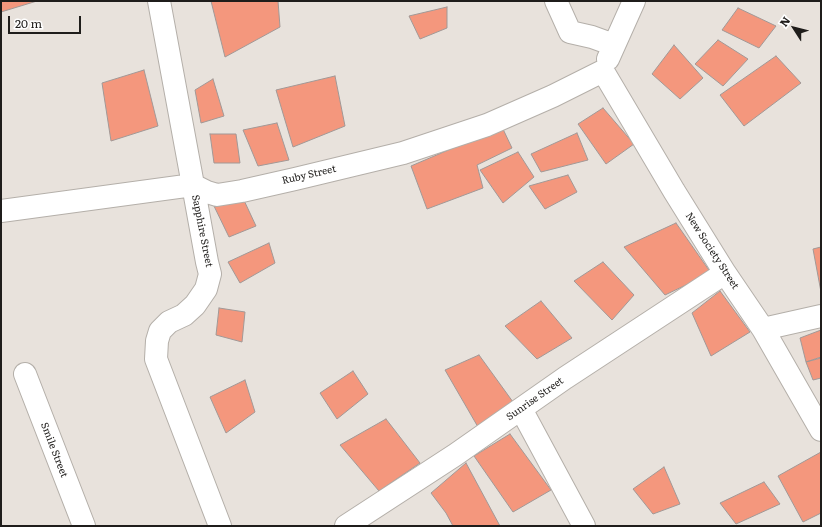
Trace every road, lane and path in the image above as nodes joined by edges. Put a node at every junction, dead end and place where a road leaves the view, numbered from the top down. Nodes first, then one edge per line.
1 (159, 1) edge
2 (556, 1) edge
3 (634, 1) edge
4 (614, 45) junction
5 (603, 71) junction
6 (192, 185) junction
7 (1, 211) edge
8 (725, 273) junction
9 (821, 316) edge
10 (763, 329) junction
11 (25, 374) dead end
12 (521, 409) junction
13 (821, 430) edge
14 (84, 526) edge
15 (220, 526) edge
16 (346, 526) edge
17 (584, 526) edge

1 - 6 street, Sapphire Street
2 - 4 street
3 - 4 street
4 - 5 street
5 - 6 street, Ruby Street
5 - 8 street, New Society Street
6 - 7 street
6 - 15 street, Sapphire Street
8 - 10 street, New Society Street
8 - 12 street, Sunrise Street
9 - 10 street
10 - 13 street, New Society Street
11 - 14 street, Smile Street
12 - 16 street, Sunrise Street
12 - 17 street

